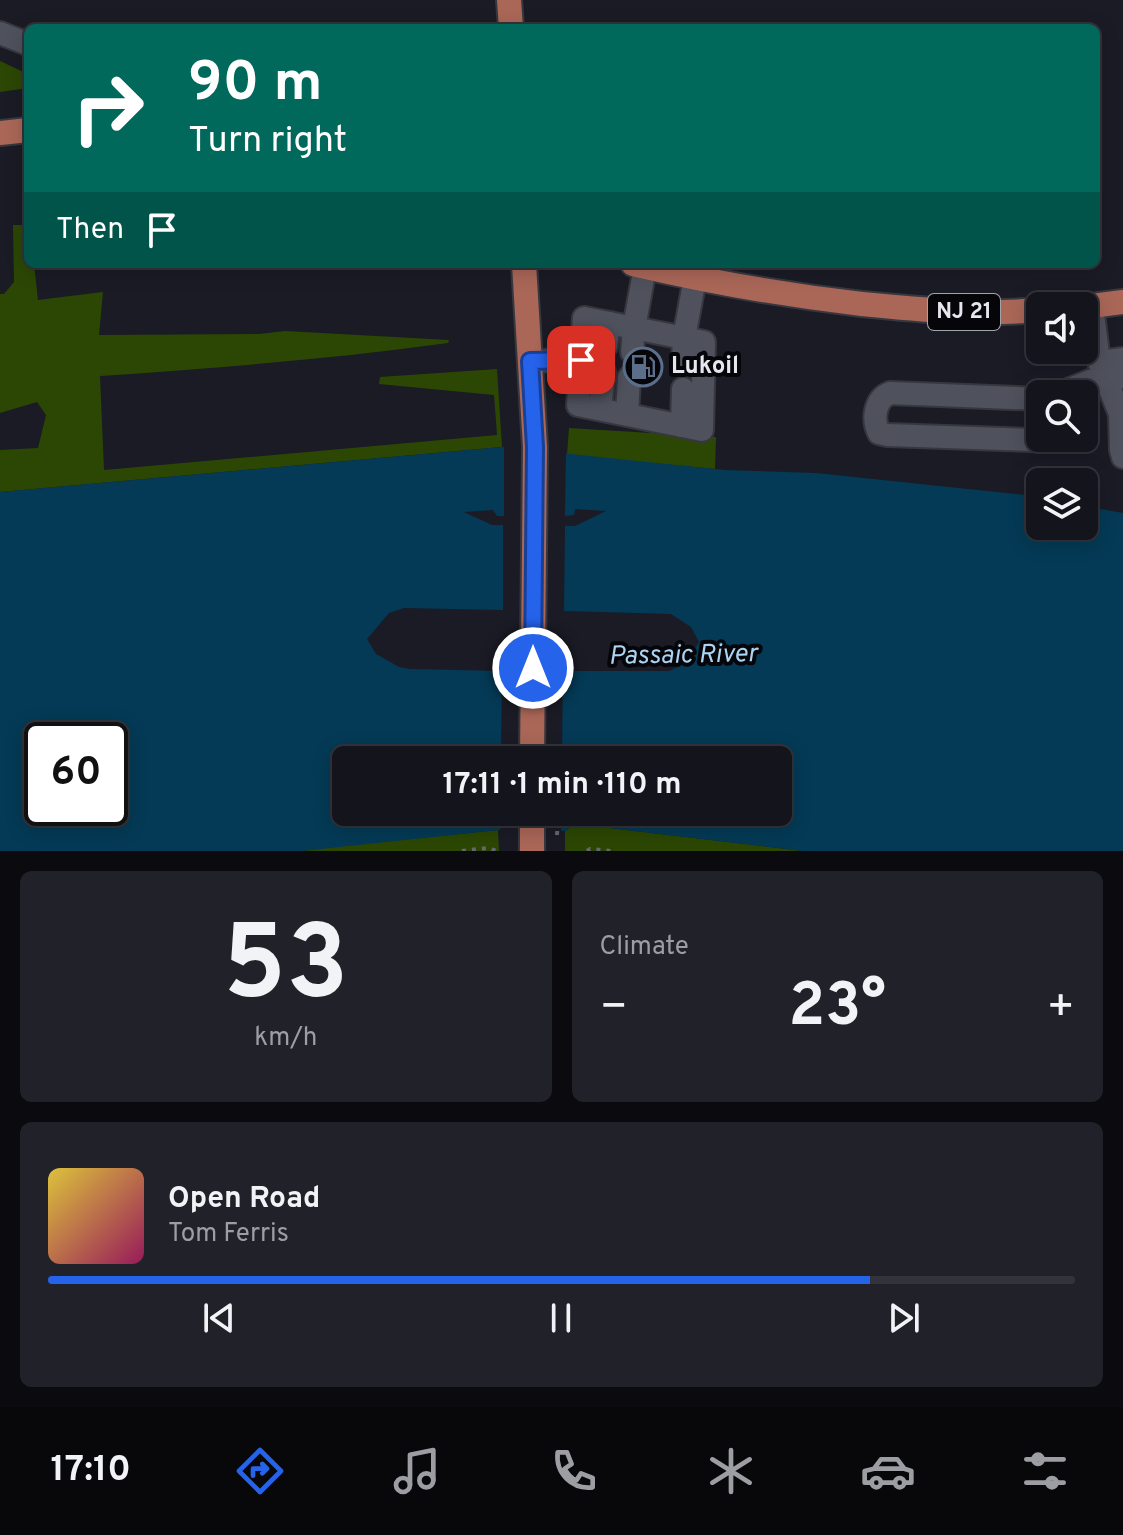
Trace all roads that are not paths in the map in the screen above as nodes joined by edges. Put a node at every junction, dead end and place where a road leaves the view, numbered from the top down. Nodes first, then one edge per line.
1 (509, 0) edge
2 (511, 24) edge
3 (0, 33) edge
4 (24, 42) edge
5 (24, 130) edge
6 (0, 133) edge
7 (524, 268) edge
8 (639, 268) edge
9 (648, 268) edge
10 (695, 278) junction
11 (1123, 302) edge
12 (1098, 305) edge
13 (1026, 310) edge
14 (609, 323) junction
15 (634, 328) junction
16 (1098, 337) edge
17 (684, 338) junction
18 (606, 346) dead end
19 (632, 352) dead end
20 (1123, 359) edge
21 (581, 360) junction
22 (530, 361) junction
23 (683, 362) dead end
24 (604, 372) dead end
25 (629, 378) dead end
26 (683, 389) dead end
27 (1115, 391) edge
28 (1026, 398) edge
29 (600, 409) junction
30 (627, 414) junction
31 (682, 426) junction
32 (1026, 440) edge
33 (1123, 457) edge
34 (532, 746) edge

1 - 2 main road
3 - 4 street
5 - 6 main road
7 - 22 main road
8 - 15 street
9 - 10 main road, NJ 21
10 - 13 main road, NJ 21
10 - 17 street
11 - 12 main road
14 - 15 street
14 - 18 street
14 - 21 street
15 - 17 street
15 - 19 street
16 - 27 street
17 - 23 street
17 - 31 street
20 - 27 street
21 - 22 street
21 - 29 street
22 - 34 main road
24 - 29 street
25 - 30 street
26 - 31 street
27 - 33 street
28 - 32 street
29 - 30 street
30 - 31 street

